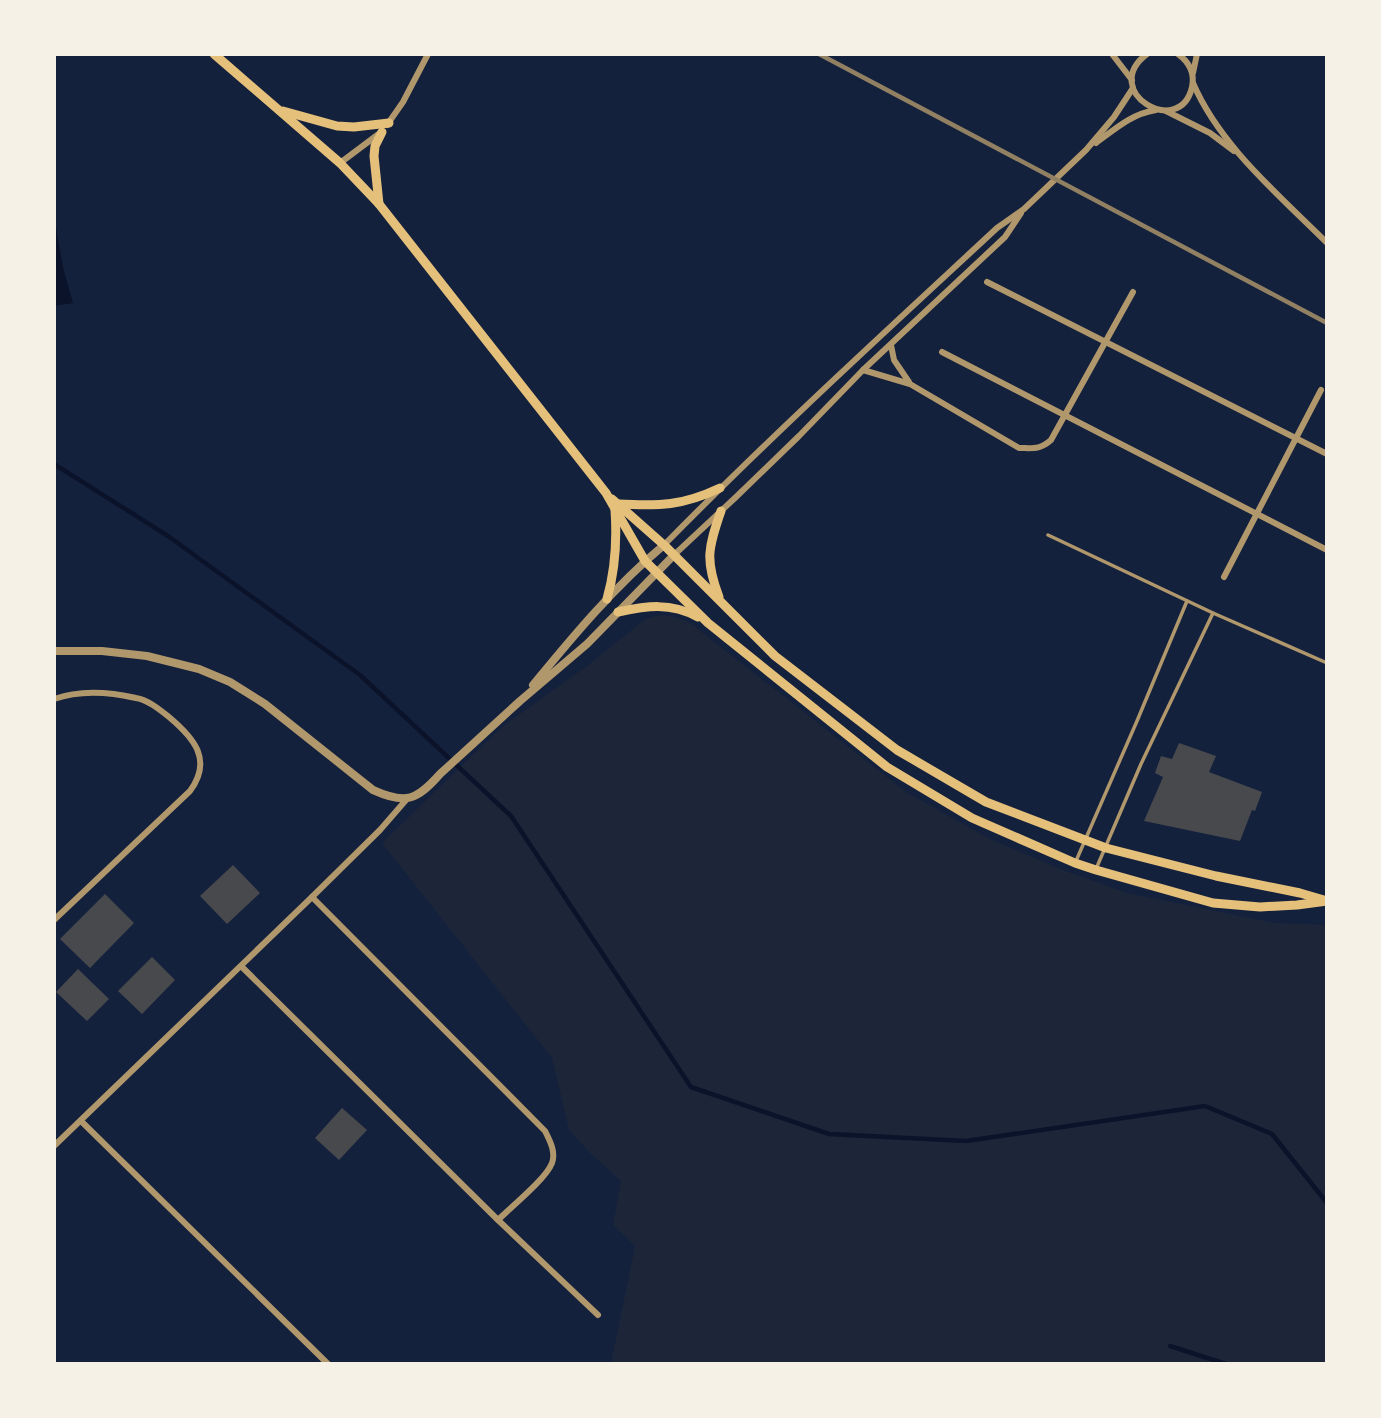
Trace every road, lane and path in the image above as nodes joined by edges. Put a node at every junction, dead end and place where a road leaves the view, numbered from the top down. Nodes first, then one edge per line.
1 (214, 54) edge
2 (428, 54) edge
3 (1112, 54) edge
4 (1147, 54) edge
5 (1178, 54) edge
6 (1198, 54) edge
7 (1192, 75) junction
8 (1193, 83) junction
9 (1132, 84) junction
10 (278, 109) junction
11 (1156, 110) junction
12 (1165, 110) junction
13 (389, 123) junction
14 (382, 132) junction
15 (1086, 150) junction
16 (1242, 157) junction
17 (340, 163) junction
18 (379, 204) junction
19 (1024, 209) junction
20 (1327, 243) edge
21 (987, 282) dead end
22 (1133, 292) dead end
23 (1105, 342) junction
24 (891, 345) junction
25 (942, 352) dead end
26 (863, 370) junction
27 (910, 384) junction
28 (1321, 390) dead end
29 (1064, 415) junction
30 (1296, 438) junction
31 (1327, 454) edge
32 (720, 488) junction
33 (616, 507) junction
34 (721, 511) junction
35 (1256, 514) junction
36 (1048, 535) dead end
37 (664, 545) junction
38 (1327, 550) edge
39 (674, 555) junction
40 (645, 561) junction
41 (657, 572) junction
42 (1224, 577) dead end
43 (607, 599) junction
44 (1187, 600) junction
45 (722, 602) junction
46 (618, 612) junction
47 (1213, 613) junction
48 (708, 623) junction
49 (54, 651) edge
50 (1327, 663) edge
51 (54, 699) edge
52 (520, 701) junction
53 (406, 800) junction
54 (1084, 841) junction
55 (1106, 848) junction
56 (1075, 863) junction
57 (1096, 870) junction
58 (312, 897) junction
59 (1327, 901) edge
60 (54, 920) edge
61 (241, 966) junction
62 (81, 1121) junction
63 (54, 1146) edge
64 (498, 1220) junction
65 (598, 1315) dead end
66 (328, 1364) edge

1 - 10 main road
2 - 13 street
3 - 9 street
4 - 9 street
5 - 7 street
6 - 7 street
7 - 8 street
8 - 12 street
8 - 16 street
9 - 11 street
9 - 15 street
10 - 13 main road
10 - 17 main road
11 - 12 street
11 - 15 street
12 - 16 street
13 - 14 street
14 - 17 street
14 - 18 main road
15 - 19 street
16 - 20 street
17 - 18 main road
18 - 33 main road
19 - 24 street
19 - 32 street
21 - 23 street
22 - 23 street
23 - 29 street
23 - 30 street
24 - 26 street
24 - 27 street
25 - 29 street
26 - 27 street
26 - 34 street
27 - 29 street
28 - 30 street
29 - 35 street
30 - 31 street
30 - 35 street
32 - 33 main road
32 - 37 street
33 - 37 main road
33 - 40 main road
33 - 43 main road
34 - 39 street
34 - 45 main road
35 - 38 street
35 - 42 street
36 - 44 lane
37 - 39 main road
37 - 40 street
39 - 41 street
39 - 45 main road
40 - 41 main road
40 - 43 street
41 - 46 street
41 - 48 main road
43 - 52 street
44 - 47 lane
44 - 54 lane
45 - 54 main road
46 - 48 main road
46 - 52 street
47 - 50 lane
47 - 55 lane
48 - 56 main road
49 - 53 street
51 - 60 street
52 - 53 street
53 - 58 street
54 - 55 main road
54 - 56 lane
55 - 57 lane
55 - 59 main road
56 - 57 main road
57 - 59 main road
58 - 61 street
58 - 64 street
61 - 62 street
61 - 64 street
62 - 63 street
62 - 66 street
64 - 65 street

